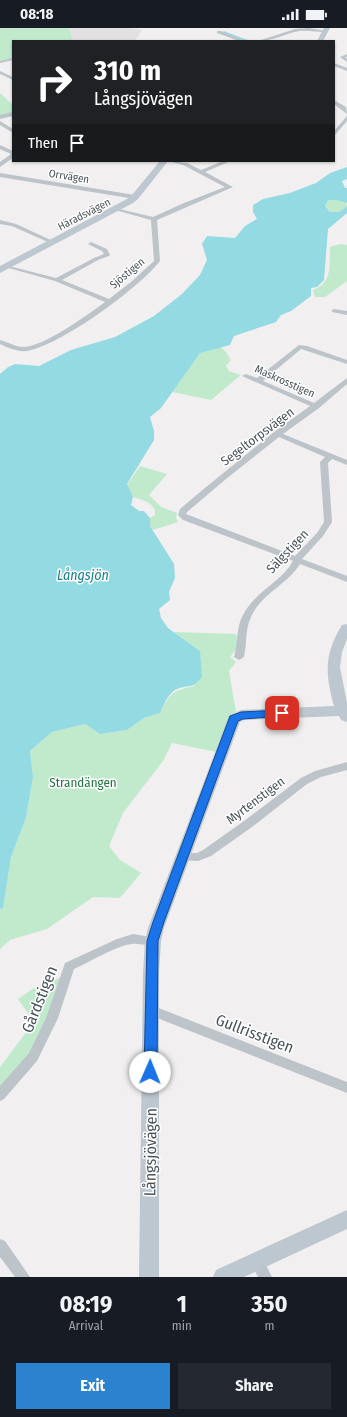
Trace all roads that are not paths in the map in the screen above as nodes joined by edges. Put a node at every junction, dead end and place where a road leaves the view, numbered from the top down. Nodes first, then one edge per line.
1 (305, 29) edge
2 (326, 30) edge
3 (219, 32) dead end
4 (240, 40) edge
5 (264, 40) edge
6 (321, 40) edge
7 (347, 54) edge
8 (12, 59) edge
9 (347, 60) edge
10 (0, 62) edge
11 (335, 64) edge
12 (347, 70) edge
13 (0, 72) edge
14 (12, 78) edge
15 (335, 103) edge
16 (347, 112) edge
17 (12, 114) edge
18 (0, 117) edge
19 (347, 118) edge
20 (0, 123) edge
21 (12, 130) edge
22 (335, 133) edge
23 (0, 147) edge
24 (12, 153) edge
25 (12, 155) edge
26 (163, 162) edge
27 (176, 162) edge
28 (225, 162) edge
29 (0, 165) edge
30 (200, 172) junction
31 (0, 175) edge
32 (136, 197) junction
33 (117, 209) junction
34 (154, 219) junction
35 (0, 222) edge
36 (52, 242) junction
37 (91, 244) dead end
38 (3, 268) edge
39 (57, 280) junction
40 (110, 302) junction
41 (334, 310) dead end
42 (347, 313) edge
43 (0, 342) edge
44 (347, 362) edge
45 (246, 376) dead end
46 (347, 380) edge
47 (258, 381) junction
48 (316, 406) junction
49 (277, 434) junction
50 (331, 456) junction
51 (347, 463) edge
52 (298, 560) junction
53 (347, 579) edge
54 (347, 628) edge
55 (239, 657) dead end
56 (344, 710) edge
57 (347, 766) edge
58 (182, 857) junction
59 (152, 941) junction
60 (151, 1010) junction
61 (347, 1088) edge
62 (0, 1096) edge
63 (347, 1219) edge
64 (0, 1246) edge
65 (261, 1269) edge
66 (24, 1277) edge
67 (148, 1277) edge
68 (223, 1277) edge

1 - 2 street
1 - 5 street
2 - 6 street
3 - 4 street
7 - 9 street
8 - 10 street
11 - 12 street
13 - 14 street
15 - 16 street
17 - 18 street
19 - 22 street
20 - 21 street
23 - 24 street
25 - 29 street
26 - 32 street, Häradsvägen
27 - 30 street
28 - 30 street
30 - 34 street
31 - 32 street, Orrvägen
32 - 33 street, Häradsvägen
33 - 34 street
33 - 36 street, Häradsvägen
34 - 40 street, Sjöstigen
35 - 36 street
36 - 38 street, Häradsvägen
37 - 39 street
38 - 39 street
39 - 40 street
40 - 43 street, Sjöstigen
41 - 42 street
44 - 47 street
45 - 47 street, Maskrosstigen
46 - 48 street, Segeltorpsvägen
47 - 48 street, Maskrosstigen
48 - 49 street, Segeltorpsvägen
49 - 50 street
49 - 52 street, Segeltorpsvägen
50 - 51 street
50 - 52 street, Sälgstigen
52 - 53 street
52 - 55 street, Sälgstigen
54 - 56 street
56 - 58 street, Långsjövägen
57 - 58 street, Myrtenstigen
58 - 59 street, Långsjövägen
59 - 60 street, Långsjövägen
59 - 62 street, Gårdstigen
60 - 61 street, Gullrisstigen
60 - 67 street, Långsjövägen
63 - 65 street
64 - 66 street
65 - 68 street

